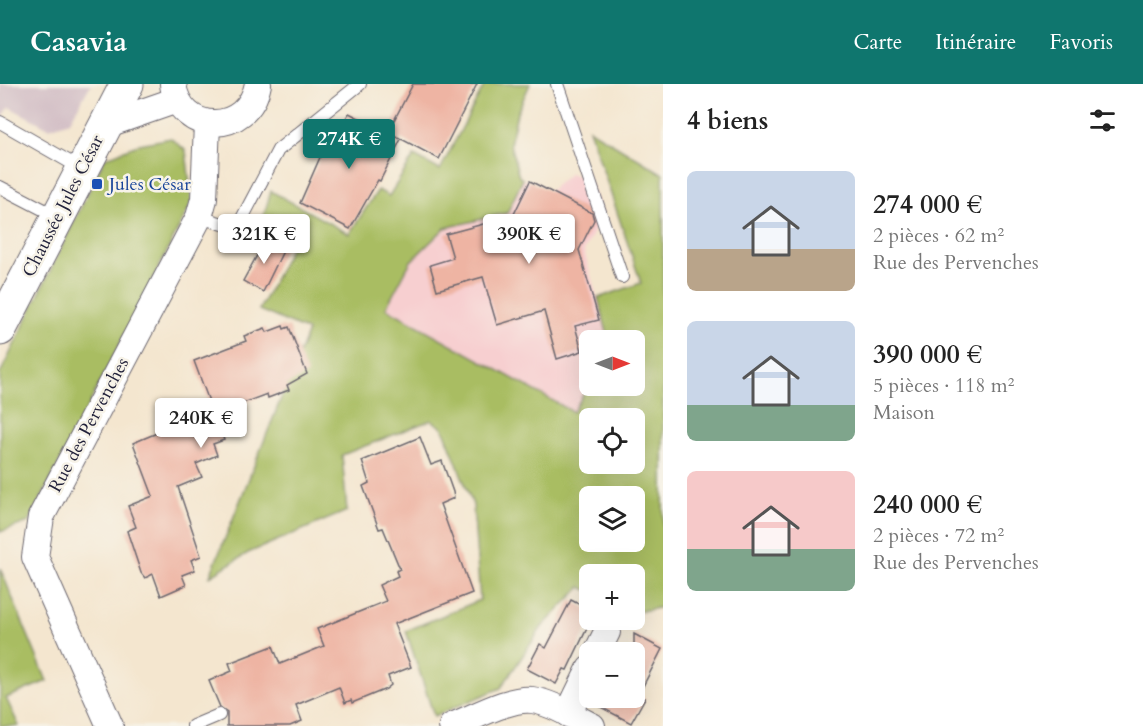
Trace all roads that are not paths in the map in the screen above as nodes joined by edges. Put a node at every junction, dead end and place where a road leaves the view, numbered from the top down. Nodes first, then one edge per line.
1 (127, 84) edge
2 (258, 84) edge
3 (360, 84) edge
4 (556, 84) edge
5 (175, 92) edge
6 (0, 123) edge
7 (207, 123) junction
8 (105, 125) junction
9 (82, 169) junction
10 (0, 187) edge
11 (57, 216) junction
12 (199, 217) junction
13 (622, 277) dead end
14 (0, 329) edge
15 (579, 692) edge
16 (568, 714) junction
17 (219, 715) dead end
18 (110, 726) edge
19 (193, 726) edge
20 (452, 726) edge
21 (592, 726) edge

1 - 8 main road, Chaussée Jules César
2 - 7 street
3 - 12 lane
4 - 13 lane
5 - 7 street
5 - 8 street
6 - 9 lane
7 - 12 street, Rue des Pervenches
8 - 9 main road, Chaussée Jules César
9 - 11 main road, Chaussée Jules César
10 - 11 lane
11 - 14 main road, Chaussée Jules César
12 - 18 street, Rue des Pervenches
15 - 16 street
16 - 20 street
16 - 21 street
17 - 19 lane

